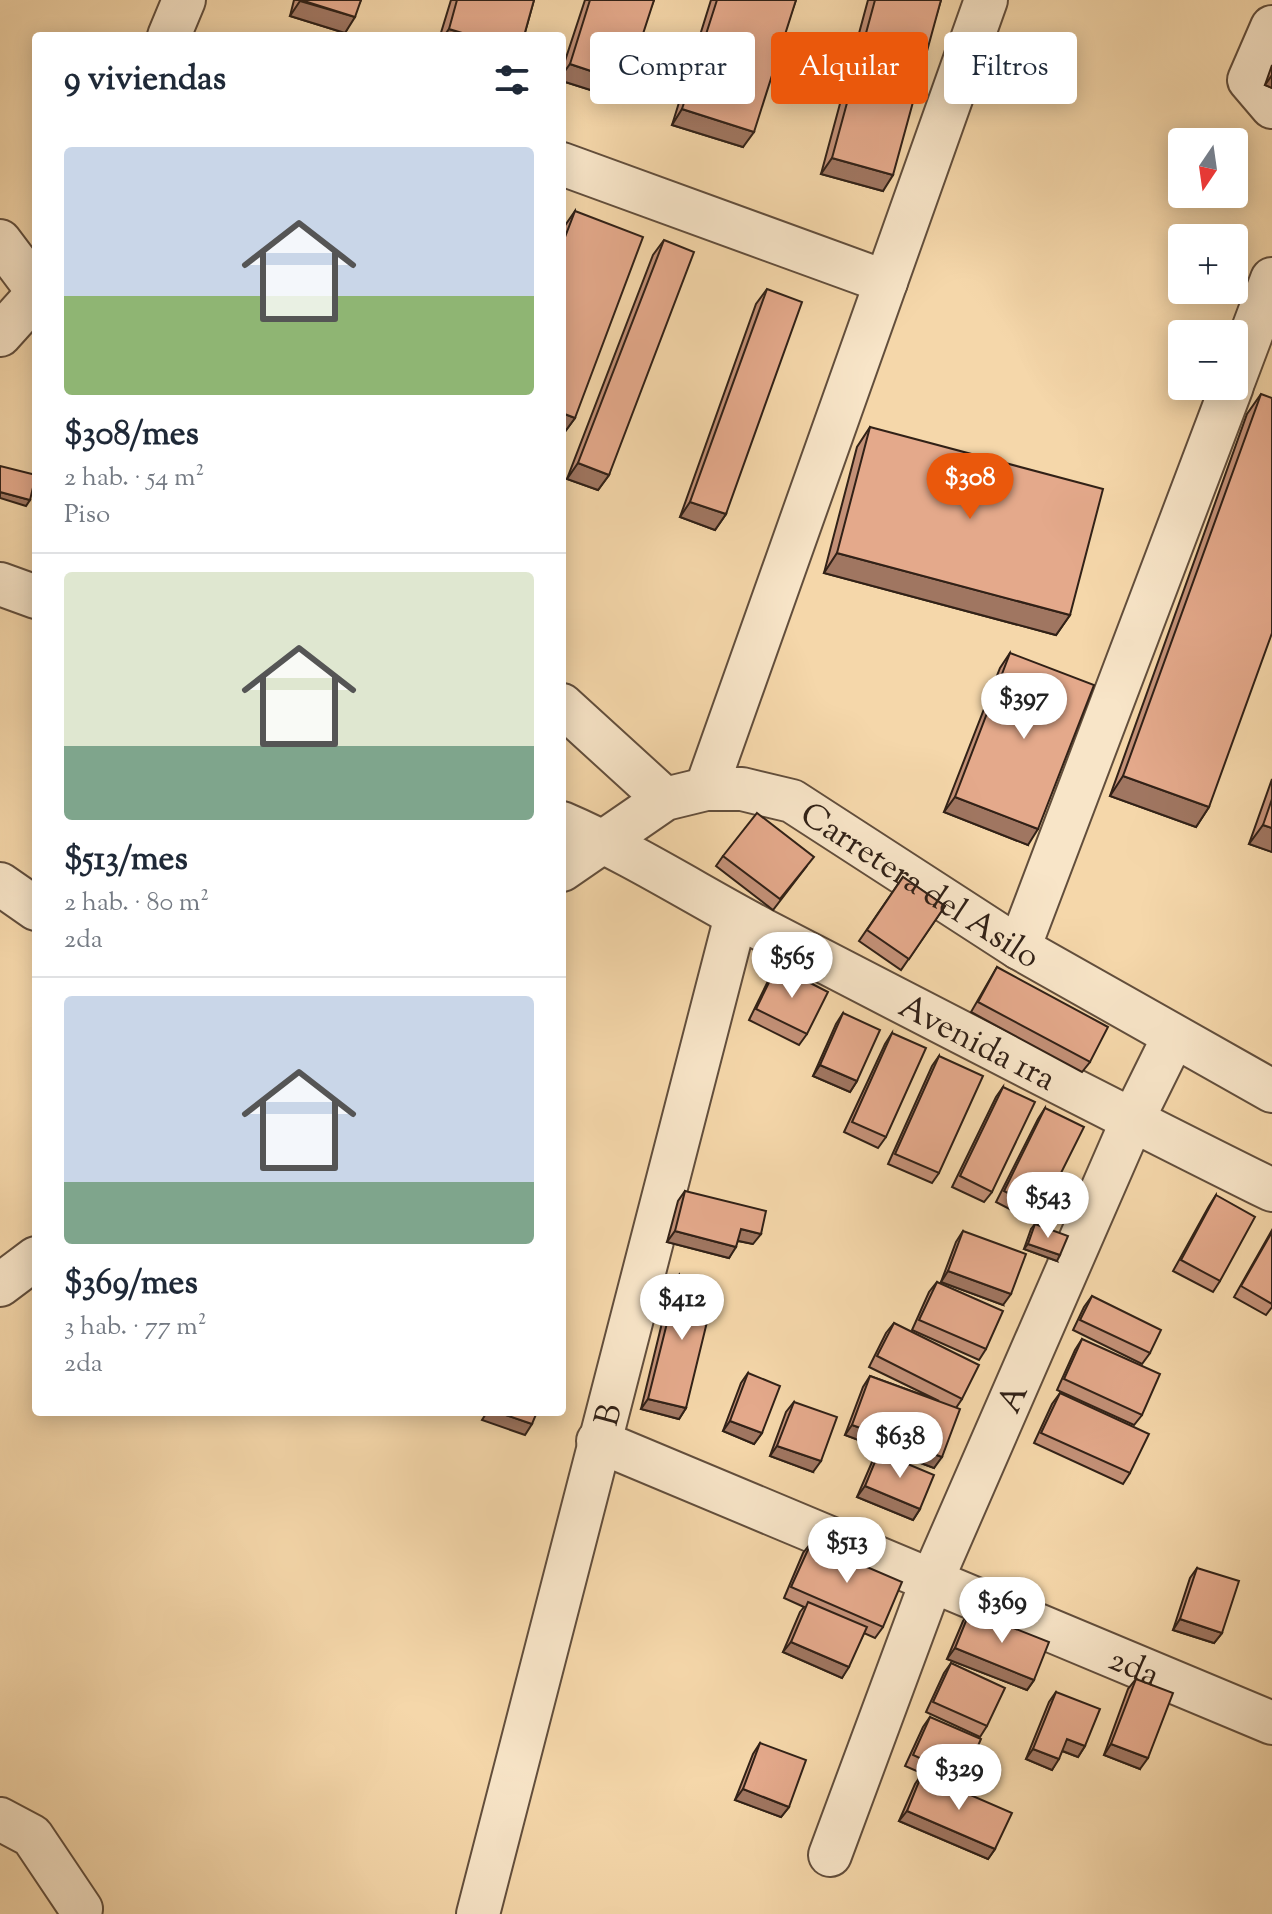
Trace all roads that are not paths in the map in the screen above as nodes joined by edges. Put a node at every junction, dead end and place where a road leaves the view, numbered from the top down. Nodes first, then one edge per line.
1 (184, 0) edge
2 (986, 0) edge
3 (1272, 27) edge
4 (171, 32) edge
5 (1272, 107) edge
6 (566, 165) edge
7 (0, 241) edge
8 (1272, 279) edge
9 (886, 282) junction
10 (32, 286) edge
11 (32, 297) edge
12 (0, 335) edge
13 (1248, 343) edge
14 (1227, 400) edge
15 (0, 584) edge
16 (32, 596) edge
17 (566, 709) edge
18 (706, 789) junction
19 (665, 799) junction
20 (566, 825) edge
21 (603, 840) junction
22 (566, 867) edge
23 (669, 877) junction
24 (0, 884) edge
25 (32, 906) edge
26 (736, 916) junction
27 (1019, 948) junction
28 (1173, 1038) junction
29 (1272, 1091) edge
30 (1132, 1121) junction
31 (1272, 1190) edge
32 (32, 1261) edge
33 (0, 1285) edge
34 (598, 1441) junction
35 (932, 1580) junction
36 (1272, 1723) edge
37 (0, 1819) edge
38 (830, 1855) dead end
39 (480, 1913) edge
40 (80, 1914) edge

1 - 4 street
2 - 9 street
3 - 5 street
6 - 9 street
7 - 10 street
8 - 13 street
9 - 18 street
11 - 12 street
14 - 27 street
15 - 16 street
17 - 19 street
18 - 19 street, Carretera del Asilo
18 - 27 street, Carretera del Asilo
19 - 21 street, Carretera del Asilo
19 - 23 street
20 - 21 street, Avenida 1ra
21 - 22 street, Carretera del Asilo
21 - 23 street, Avenida 1ra
23 - 26 street, Avenida 1ra
24 - 25 street
26 - 30 street, Avenida 1ra
26 - 34 street, B
27 - 28 street, Carretera del Asilo
28 - 29 street, Carretera del Asilo
28 - 30 street, A
30 - 31 street, Avenida 1ra
30 - 35 street, A
32 - 33 street
34 - 35 street, 2da
34 - 39 street, B
35 - 36 street, 2da
35 - 38 street, A
37 - 40 street

